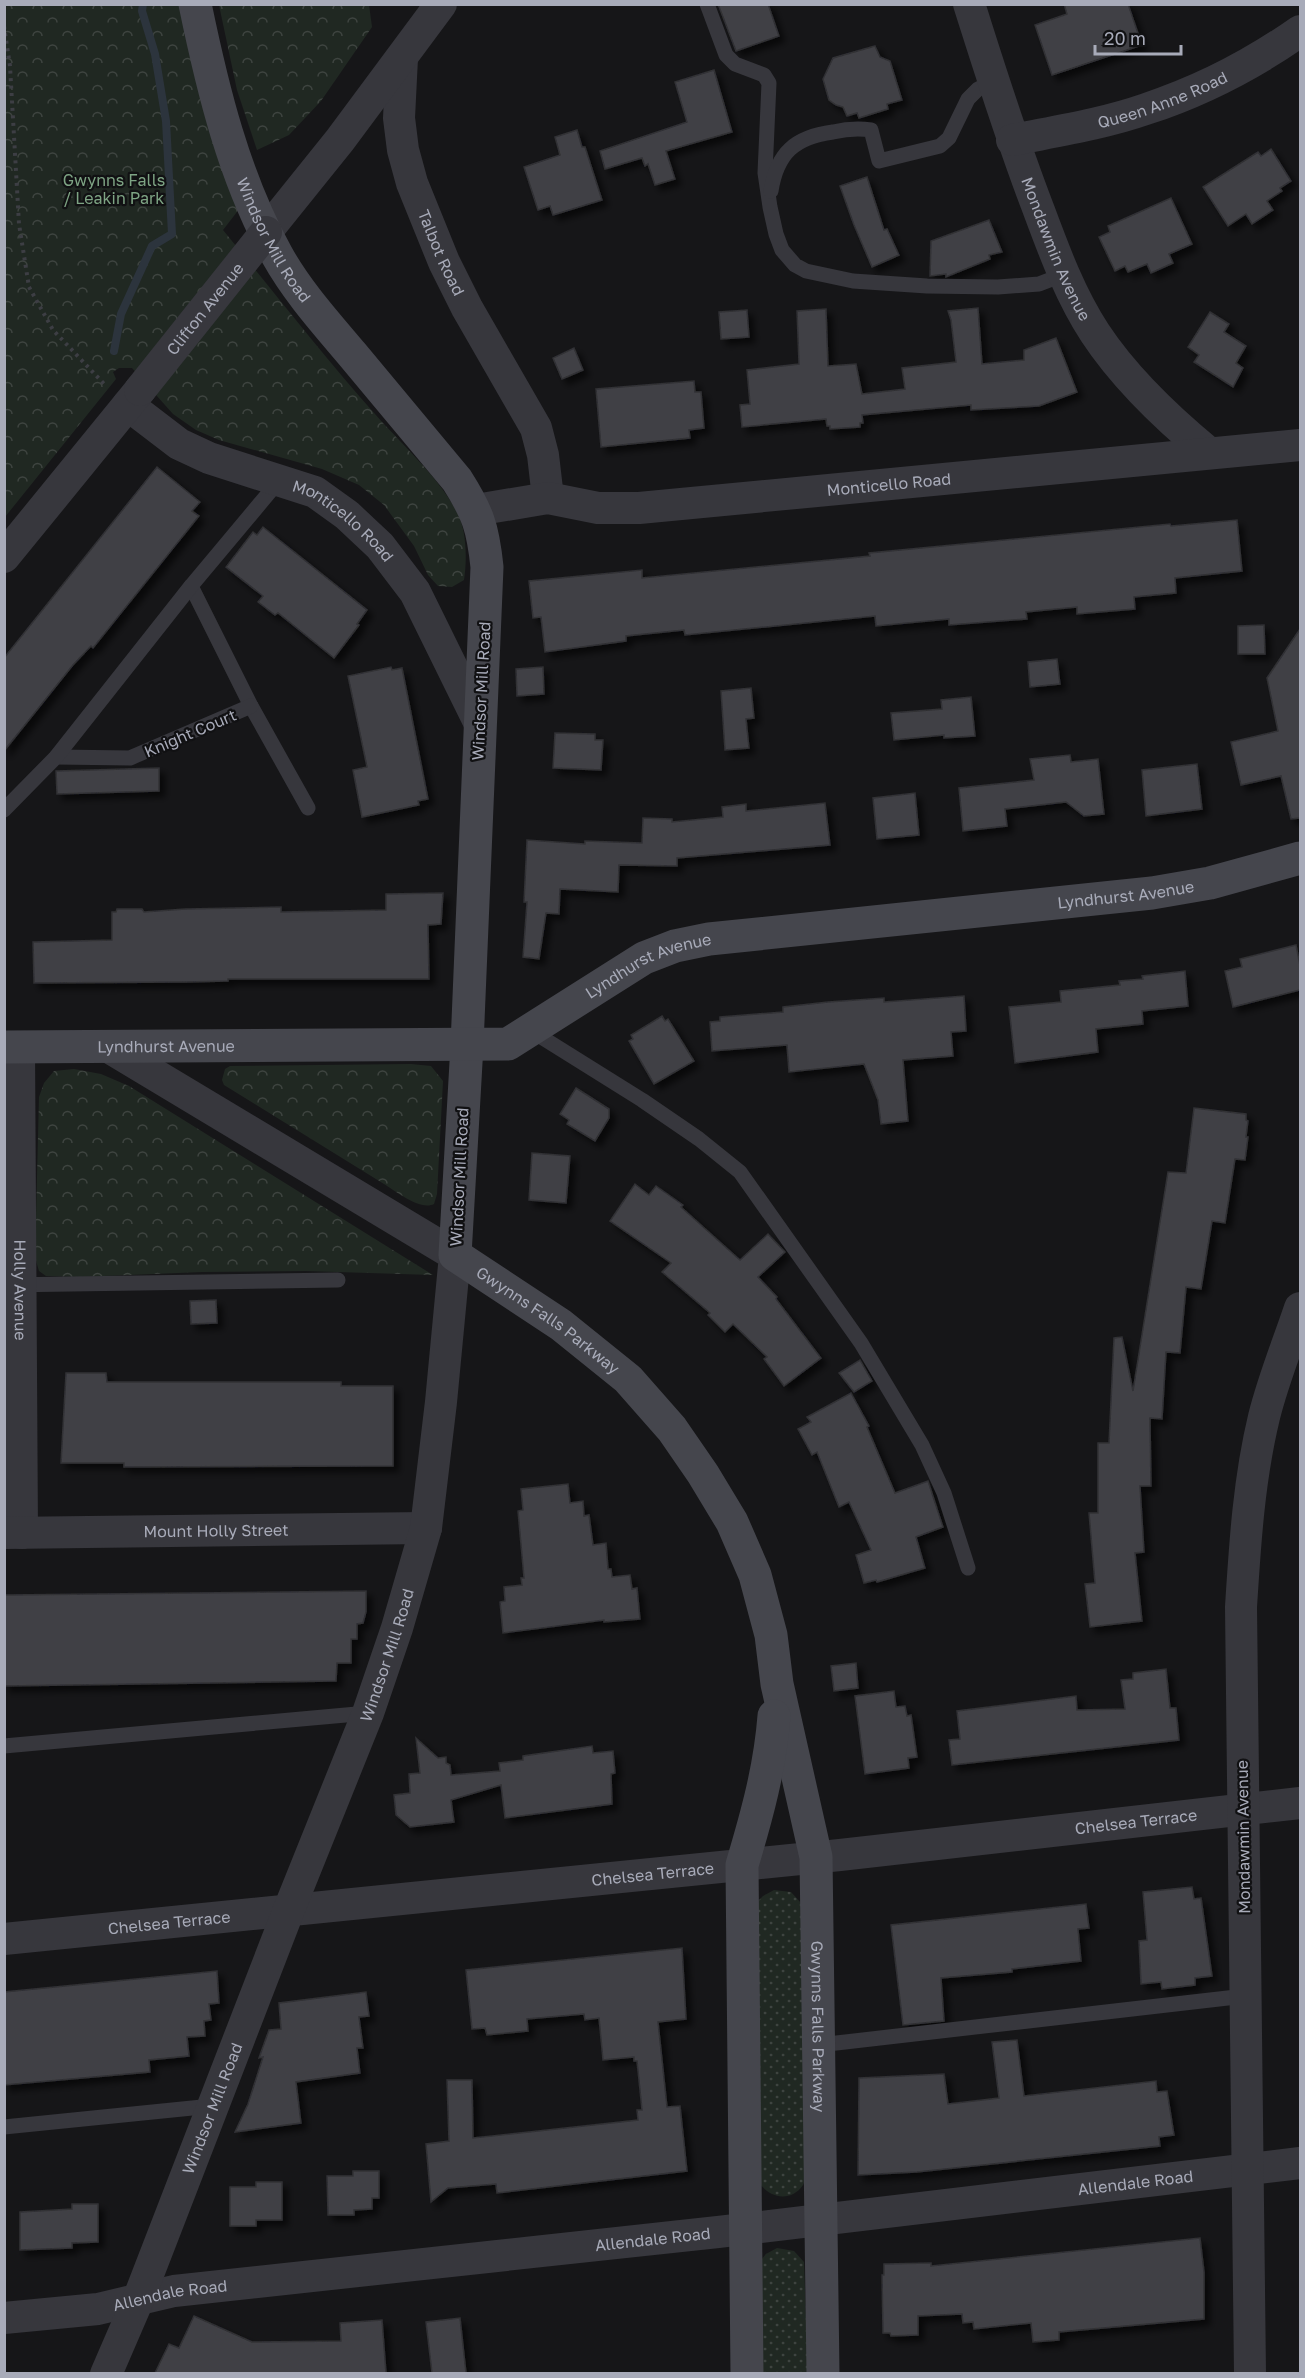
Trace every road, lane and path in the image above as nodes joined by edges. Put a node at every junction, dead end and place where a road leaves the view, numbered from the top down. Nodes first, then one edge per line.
1 (195, 4) edge
2 (441, 4) edge
3 (707, 4) edge
4 (969, 4) edge
5 (4, 26) edge
6 (1300, 31) edge
7 (402, 58) junction
8 (993, 81) junction
9 (1012, 140) junction
10 (769, 201) junction
11 (1065, 274) junction
12 (134, 397) junction
13 (1300, 445) edge
14 (1208, 452) junction
15 (278, 482) junction
16 (548, 498) junction
17 (476, 510) junction
18 (4, 557) edge
19 (191, 586) junction
20 (251, 706) junction
21 (479, 722) junction
22 (56, 757) junction
23 (308, 808) dead end
24 (4, 810) edge
25 (1300, 858) edge
26 (530, 1030) junction
27 (467, 1045) junction
28 (107, 1046) junction
29 (11, 1047) edge
30 (455, 1255) junction
31 (338, 1280) dead end
32 (12, 1285) edge
33 (1300, 1308) edge
34 (426, 1528) junction
35 (13, 1533) edge
36 (968, 1568) dead end
37 (777, 1684) junction
38 (368, 1713) junction
39 (4, 1746) edge
40 (1300, 1803) edge
41 (1243, 1810) junction
42 (816, 1857) junction
43 (742, 1865) junction
44 (288, 1912) junction
45 (4, 1940) edge
46 (1245, 1996) junction
47 (819, 2046) junction
48 (212, 2106) junction
49 (4, 2127) edge
50 (1300, 2163) edge
51 (1247, 2168) junction
52 (821, 2220) junction
53 (745, 2229) junction
54 (138, 2300) junction
55 (4, 2318) edge
56 (106, 2373) edge
57 (747, 2373) edge
58 (823, 2373) edge
59 (1250, 2373) edge

1 - 17 main road, Windsor Mill Road
2 - 7 street
3 - 10 lane
4 - 8 street, Mondawmin Avenue
5 - 12 path
6 - 9 street, Queen Anne Road
7 - 12 street, Clifton Avenue, bridge
7 - 16 street, Talbot Road
8 - 9 street, Mondawmin Avenue
8 - 10 lane
9 - 11 street, Mondawmin Avenue
10 - 11 lane
11 - 14 street, Mondawmin Avenue
12 - 15 street, Monticello Road
12 - 18 street, Clifton Avenue
13 - 14 street, Monticello Road
14 - 16 street, Monticello Road
15 - 19 lane
15 - 21 street, Monticello Road
16 - 17 street, Monticello Road
17 - 21 main road, Windsor Mill Road
19 - 20 lane
19 - 22 lane
20 - 22 lane, Knight Court
20 - 23 lane
21 - 27 main road, Windsor Mill Road
22 - 24 lane
25 - 26 main road, Lyndhurst Avenue
26 - 27 main road, Lyndhurst Avenue
26 - 36 lane
27 - 28 main road, Lyndhurst Avenue
27 - 30 main road, Windsor Mill Road
28 - 29 main road, Lyndhurst Avenue
28 - 30 street, Gwynns Falls Parkway
29 - 32 street, Holly Avenue
30 - 34 street, Windsor Mill Road
30 - 37 main road, Gwynns Falls Parkway
31 - 32 lane
32 - 35 street, Holly Avenue
33 - 41 street, Mondawmin Avenue
34 - 35 street, Mount Holly Street
34 - 38 street, Windsor Mill Road
37 - 42 main road, Gwynns Falls Parkway
37 - 43 main road, Gwynns Falls Parkway
38 - 39 lane
38 - 44 street, Windsor Mill Road
40 - 41 street, Chelsea Terrace
41 - 42 street, Chelsea Terrace
41 - 46 street, Mondawmin Avenue
42 - 43 street, Chelsea Terrace
42 - 47 main road, Gwynns Falls Parkway
43 - 44 street, Chelsea Terrace
43 - 53 main road, Gwynns Falls Parkway
44 - 45 street, Chelsea Terrace
44 - 48 street, Windsor Mill Road
46 - 47 lane
46 - 51 street, Mondawmin Avenue
47 - 52 main road, Gwynns Falls Parkway
48 - 49 lane
48 - 54 street, Windsor Mill Road
50 - 51 street, Allendale Road
51 - 52 street, Allendale Road
51 - 59 street, Mondawmin Avenue
52 - 53 street, Allendale Road
52 - 58 main road, Gwynns Falls Parkway
53 - 54 street, Allendale Road
53 - 57 main road, Gwynns Falls Parkway
54 - 55 street, Allendale Road
54 - 56 street, Windsor Mill Road

